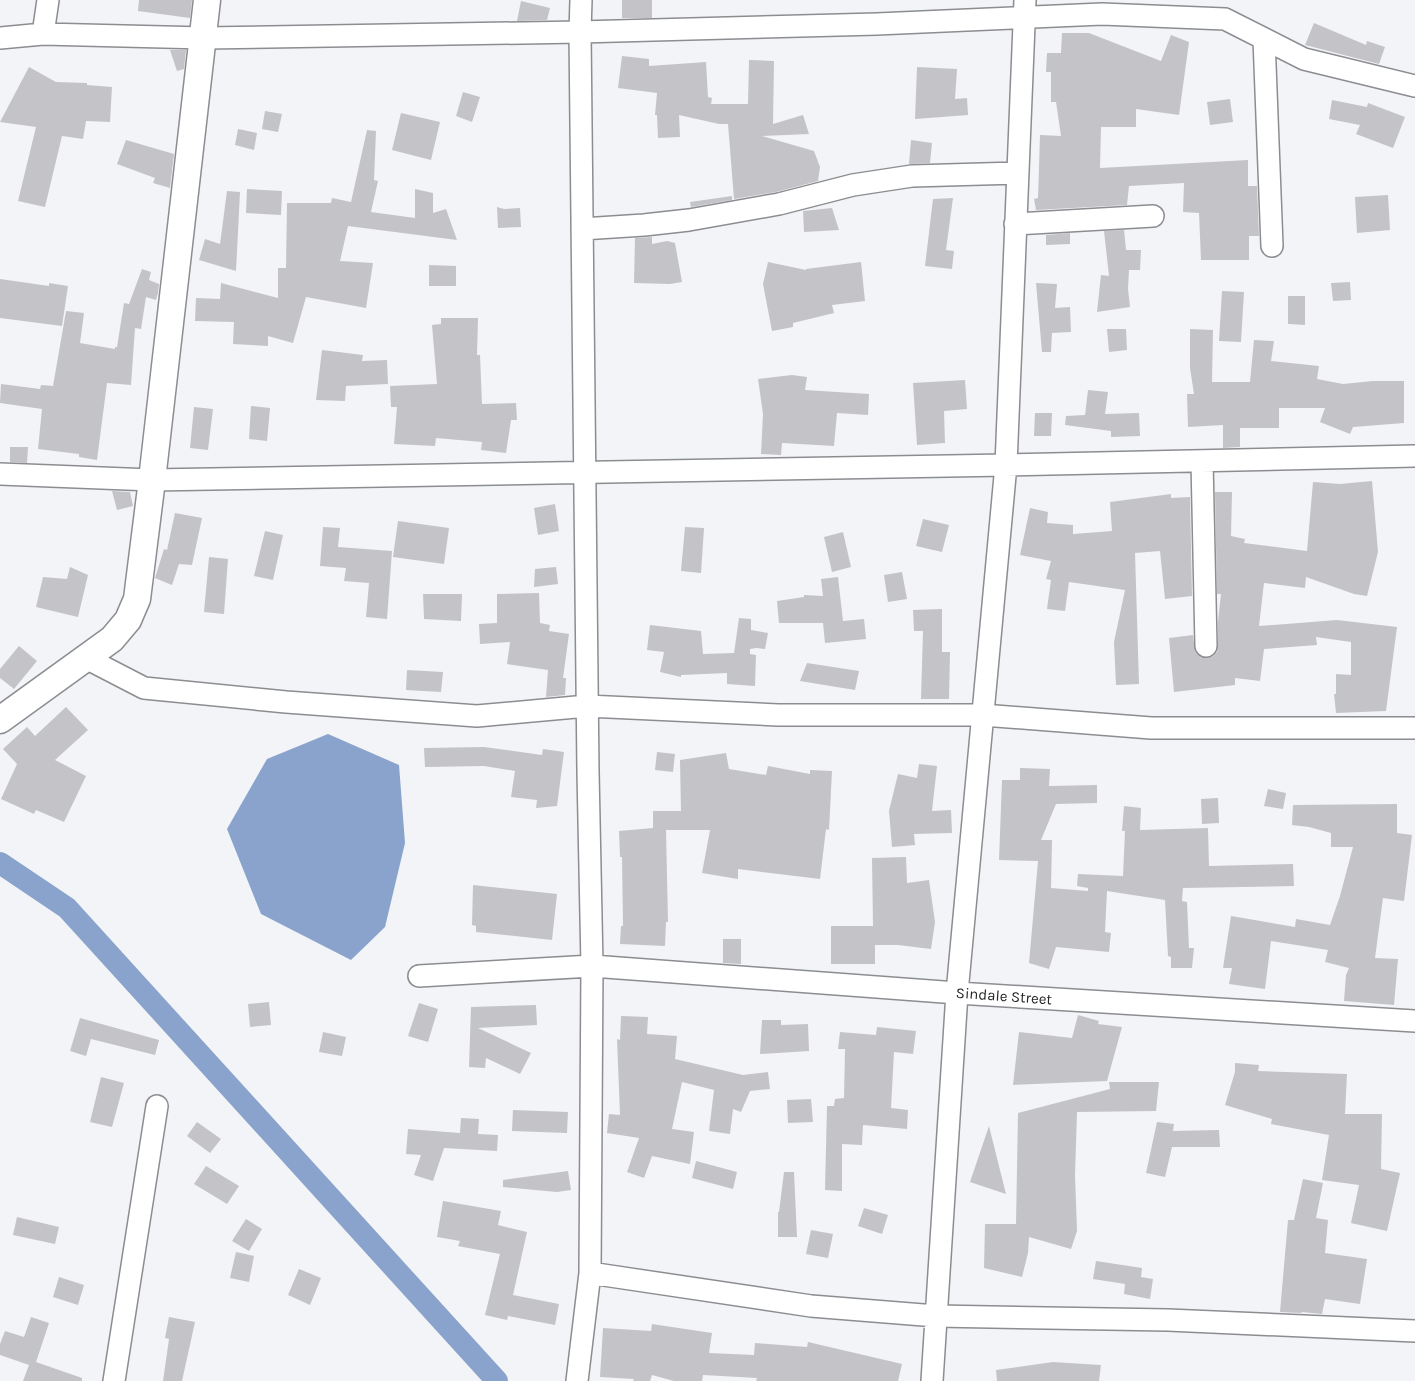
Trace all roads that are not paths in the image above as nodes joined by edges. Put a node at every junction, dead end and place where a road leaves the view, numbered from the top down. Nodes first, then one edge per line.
1 (48, 0) edge
2 (207, 0) edge
3 (581, 0) edge
4 (1141, 8) edge
5 (1024, 9) edge
6 (580, 32) junction
7 (43, 34) junction
8 (0, 38) edge
9 (204, 38) junction
10 (1264, 39) junction
11 (1415, 86) edge
12 (1017, 172) junction
13 (1153, 216) dead end
14 (1016, 224) junction
15 (582, 229) junction
16 (1272, 246) dead end
17 (1415, 456) edge
18 (1202, 461) junction
19 (1006, 466) junction
20 (586, 472) junction
21 (0, 474) edge
22 (152, 480) junction
23 (1206, 646) dead end
24 (86, 658) junction
25 (587, 706) junction
26 (983, 715) junction
27 (0, 720) edge
28 (1415, 728) edge
29 (592, 966) junction
30 (419, 976) dead end
31 (957, 993) junction
32 (1415, 1021) edge
33 (157, 1106) dead end
34 (590, 1273) junction
35 (936, 1316) junction
36 (1415, 1331) edge
37 (578, 1380) edge
38 (114, 1381) edge
39 (932, 1381) edge

1 - 7 street
2 - 9 street
3 - 6 street
4 - 5 street
4 - 10 street
5 - 6 street
5 - 12 street
6 - 9 street
6 - 15 street
7 - 8 street
7 - 9 street
9 - 22 street
10 - 11 street
10 - 16 street
12 - 14 street
12 - 15 street
13 - 14 street
14 - 19 street
15 - 20 street
17 - 18 street
18 - 19 street
18 - 23 street
19 - 20 street
19 - 26 street
20 - 22 street
20 - 25 street
21 - 22 street
22 - 24 street
24 - 25 street
24 - 27 street
25 - 26 street
25 - 29 street
26 - 28 street
26 - 31 street
29 - 30 street, Sindale Street
29 - 31 street, Sindale Street
29 - 34 street
31 - 32 street, Sindale Street
31 - 35 street
33 - 38 street
34 - 35 street
34 - 37 street
35 - 36 street
35 - 39 street

